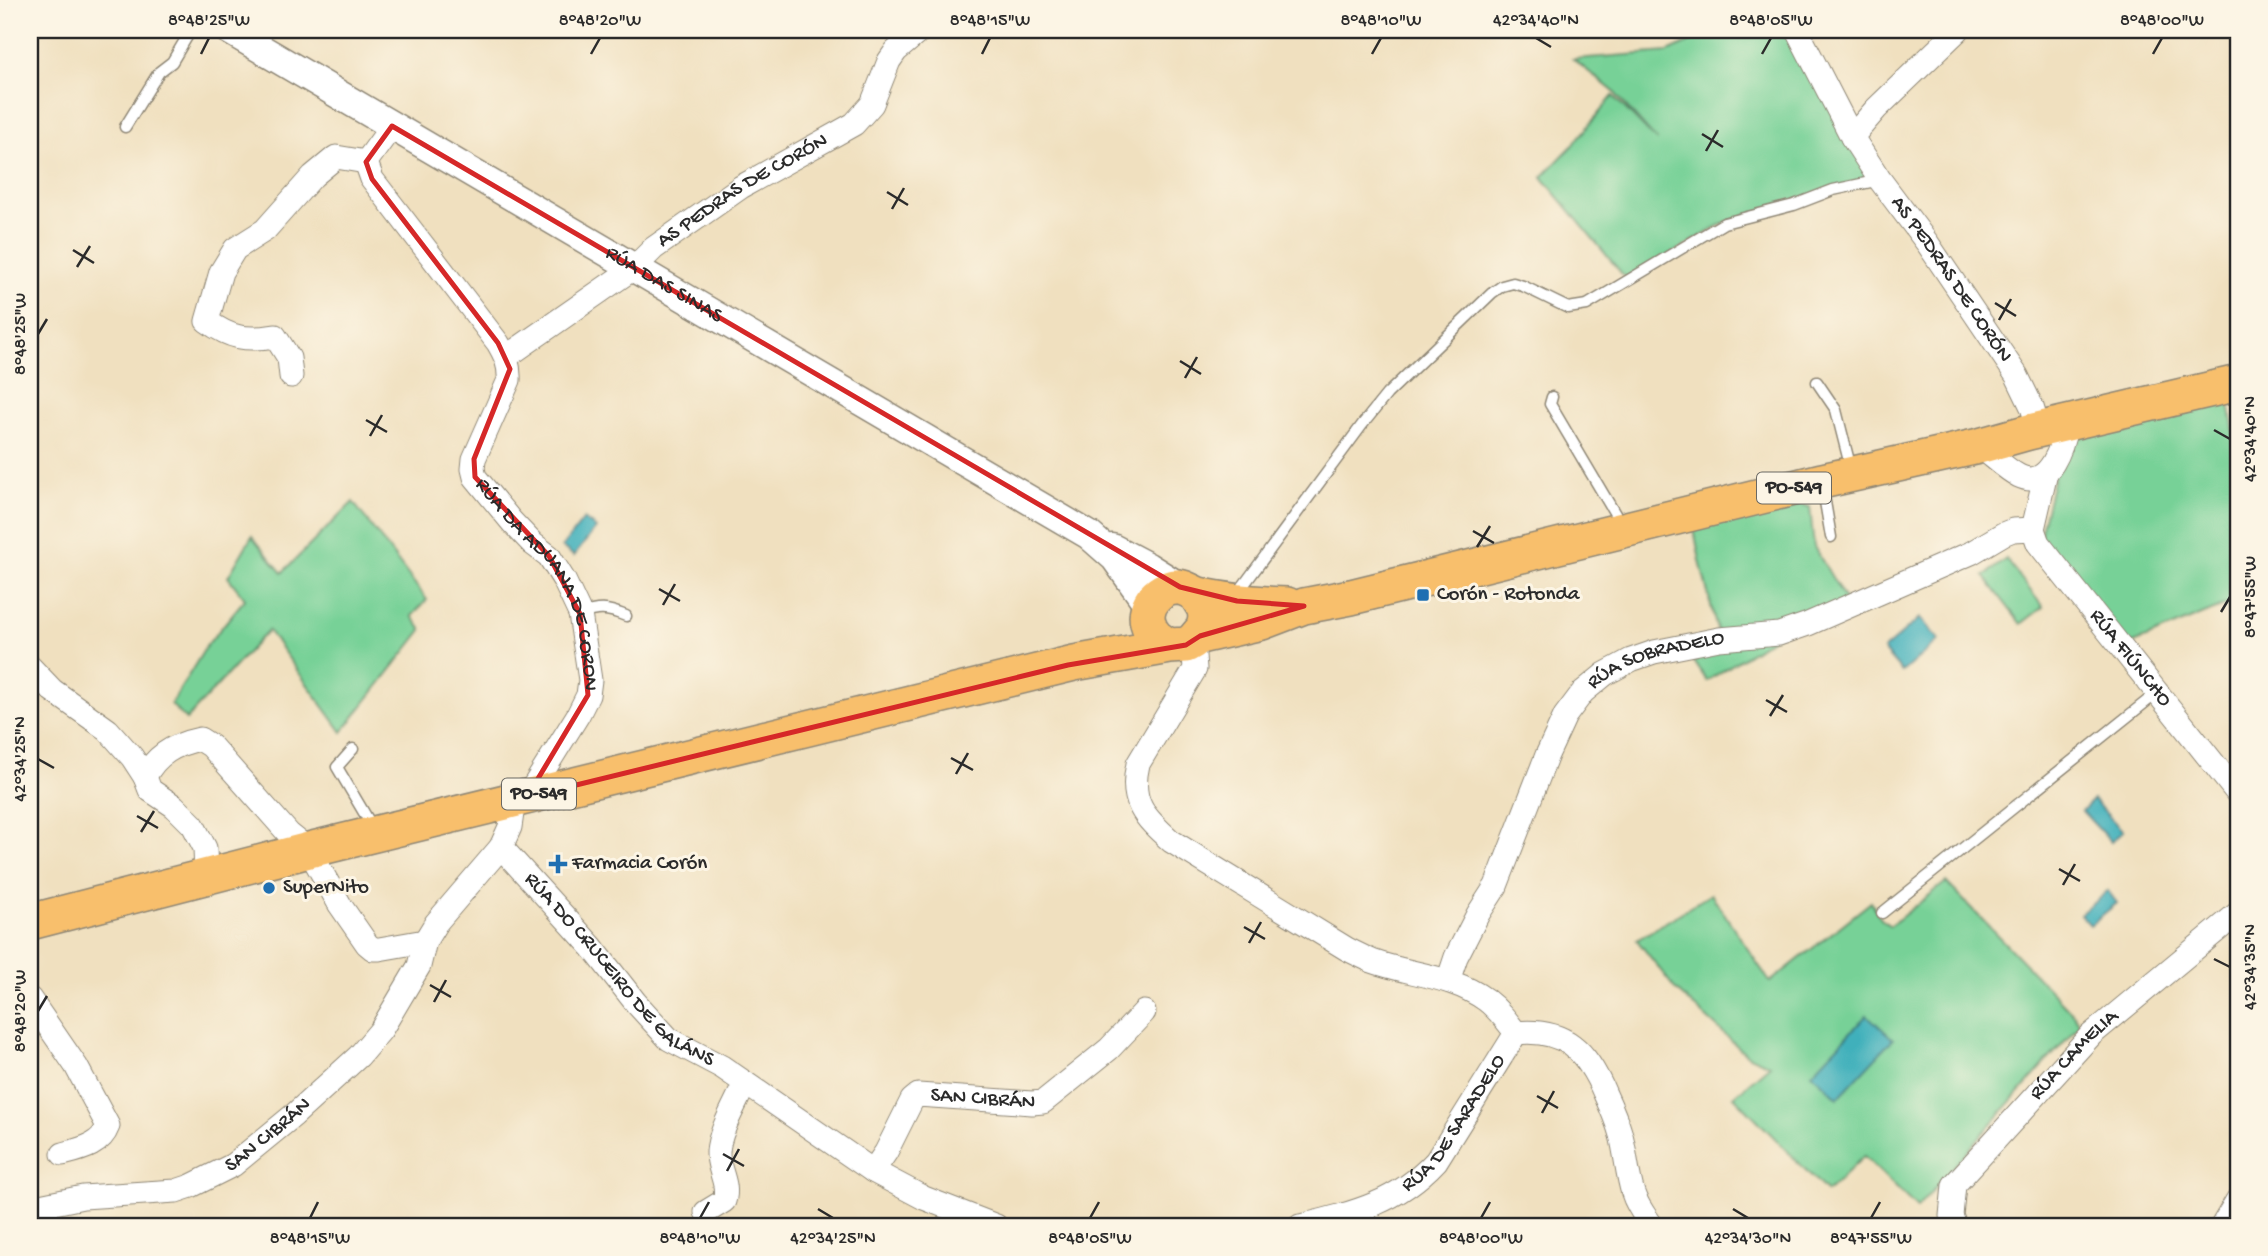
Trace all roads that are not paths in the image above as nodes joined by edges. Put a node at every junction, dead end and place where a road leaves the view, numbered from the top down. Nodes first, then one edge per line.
1 (191, 30) edge
2 (229, 30) edge
3 (921, 30) edge
4 (1797, 30) edge
5 (1958, 30) edge
6 (392, 126) junction
7 (125, 127) dead end
8 (1852, 137) junction
9 (366, 162) junction
10 (1880, 180) junction
11 (635, 267) junction
12 (506, 357) junction
13 (291, 376) dead end
14 (1817, 382) dead end
15 (2238, 383) edge
16 (1552, 397) dead end
17 (2045, 428) junction
18 (1979, 446) junction
19 (2046, 473) junction
20 (2020, 476) junction
21 (1837, 478) junction
22 (2033, 524) junction
23 (1624, 530) junction
24 (1831, 537) dead end
25 (1096, 541) junction
26 (1188, 591) junction
27 (1237, 601) junction
28 (1304, 606) junction
29 (1148, 611) junction
30 (580, 614) junction
31 (626, 616) dead end
32 (1188, 641) junction
33 (1097, 658) junction
34 (30, 667) edge
35 (2157, 694) junction
36 (353, 749) dead end
37 (145, 776) junction
38 (2238, 794) edge
39 (520, 799) junction
40 (376, 834) junction
41 (501, 847) junction
42 (309, 850) junction
43 (206, 876) junction
44 (1882, 913) dead end
45 (2238, 913) edge
46 (30, 922) edge
47 (425, 941) junction
48 (1448, 981) junction
49 (30, 999) edge
50 (1144, 1012) dead end
51 (1516, 1032) junction
52 (745, 1083) junction
53 (63, 1154) dead end
54 (873, 1171) junction
55 (2238, 1199) edge
56 (30, 1208) edge
57 (706, 1212) dead end
58 (996, 1226) edge
59 (1300, 1226) edge
60 (1652, 1226) edge
61 (1955, 1226) edge
62 (2222, 1226) edge

1 - 7 lane
2 - 6 street, RÚA DAS SINAS
3 - 11 street, AS PEDRAS DE CORÓN
4 - 8 street, AS PEDRAS DE CORÓN
5 - 8 street
6 - 9 street
6 - 11 street, RÚA DAS SINAS
8 - 10 street, AS PEDRAS DE CORÓN
9 - 12 street
9 - 13 street
10 - 17 street, AS PEDRAS DE CORÓN
10 - 27 lane
11 - 12 street, AS PEDRAS DE CORÓN
11 - 25 street, RÚA DAS SINAS
12 - 30 street, RÚA DA ADUANA DE CORON
14 - 21 lane
15 - 17 main road, PO-549
16 - 23 lane
17 - 18 main road, PO-549
17 - 19 street
17 - 20 street, RÚA FIÚNCHO
18 - 20 street
18 - 21 main road, PO-549
19 - 20 street
19 - 22 street
20 - 22 street, RÚA FIÚNCHO
21 - 23 main road, PO-549
21 - 24 lane
22 - 35 street, RÚA FIÚNCHO
22 - 48 street, RÚA SOBRADELO
23 - 28 main road, PO-549
25 - 26 street, RÚA DAS SINAS
25 - 29 street, RÚA DAS SINAS
26 - 27 main road, PO-549
26 - 29 main road, PO-549
26 - 32 main road
27 - 28 main road, PO-549
28 - 32 main road, PO-549
29 - 32 main road
29 - 33 main road, PO-549
30 - 31 lane
30 - 39 street, RÚA DA ADUANA DE CORON
32 - 33 main road, PO-549
32 - 48 street
33 - 39 main road, PO-549
34 - 37 street
35 - 38 street, RÚA FIÚNCHO
35 - 44 lane
36 - 40 lane
37 - 42 street
37 - 43 street
39 - 40 main road, PO-549
39 - 41 street, SAN CIBRÁN
40 - 42 main road, PO-549
41 - 47 street, SAN CIBRÁN
41 - 52 street, RÚA DO CRUCEIRO DE GALÁNS
42 - 43 main road, PO-549
42 - 47 street
43 - 46 main road, PO-549
45 - 61 street, RÚA CAMELIA
47 - 56 street, SAN CIBRÁN
48 - 51 street
49 - 53 street
50 - 54 street, SAN CIBRÁN
51 - 59 street, RÚA DE SARADELO
51 - 60 street
52 - 54 street, RÚA DO CRUCEIRO DE GALÁNS
52 - 57 street
54 - 58 street, RÚA DO CRUCEIRO DE GALÁNS
55 - 62 street

